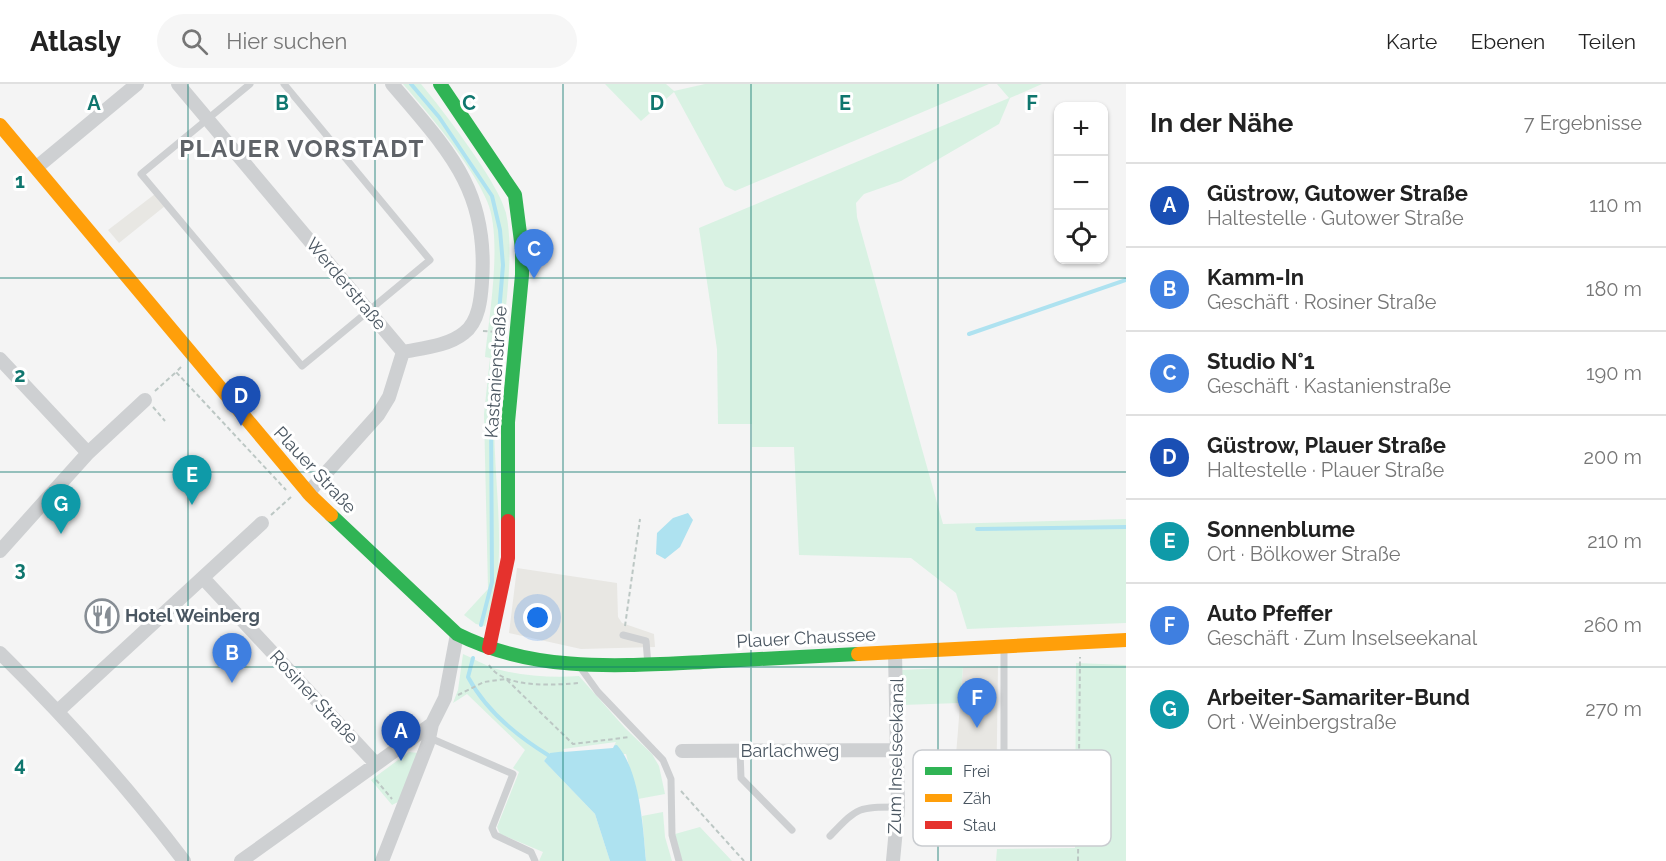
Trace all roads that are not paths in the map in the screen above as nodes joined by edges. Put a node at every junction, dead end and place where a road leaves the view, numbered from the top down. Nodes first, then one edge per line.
1 (137, 84) edge
2 (178, 84) edge
3 (250, 84) edge
4 (284, 84) edge
5 (392, 84) edge
6 (440, 84) edge
7 (208, 119) junction
8 (0, 125) edge
9 (37, 167) junction
10 (369, 310) junction
11 (403, 351) junction
12 (0, 359) edge
13 (149, 396) road end
14 (88, 453) junction
15 (302, 493) junction
16 (262, 523) road end
17 (0, 551) edge
18 (203, 578) junction
19 (457, 634) junction
20 (623, 634) road end
21 (1126, 640) edge
22 (1004, 646) junction
23 (489, 648) junction
24 (895, 652) junction
25 (0, 653) edge
26 (648, 665) junction
27 (579, 666) junction
28 (58, 711) junction
29 (431, 731) junction
30 (897, 750) junction
31 (1004, 750) edge
32 (682, 751) dead end
33 (740, 751) junction
34 (374, 770) junction
35 (898, 807) junction
36 (792, 830) dead end
37 (830, 836) dead end
38 (184, 861) edge
39 (241, 861) edge
40 (382, 861) edge
41 (535, 861) edge
42 (679, 861) edge
43 (893, 861) edge

1 - 9 street
2 - 7 street, Werderstraße
3 - 7 lane
4 - 10 lane
5 - 11 street
6 - 23 main road, Kastanienstraße
7 - 10 street, Werderstraße
7 - 10 lane
8 - 9 main road, Plauer Straße
9 - 15 main road, Plauer Straße
10 - 11 street, Werderstraße
11 - 15 street
12 - 14 street
13 - 14 street
14 - 17 street
15 - 19 main road, Plauer Straße
16 - 18 street
18 - 28 street
18 - 34 street, Rosiner Straße
19 - 23 main road, Plauer Straße
19 - 29 street
20 - 26 lane
21 - 22 main road, Plauer Chaussee
22 - 24 main road, Plauer Chaussee
22 - 31 lane
23 - 27 main road, Plauer Chaussee
24 - 26 main road, Plauer Chaussee
24 - 30 street, Zum Inselseekanal
25 - 28 street
26 - 27 main road, Plauer Chaussee
27 - 42 lane
28 - 38 street
29 - 34 street
29 - 40 street
29 - 41 lane
30 - 33 street, Barlachweg
30 - 35 street, Zum Inselseekanal
32 - 33 street, Barlachweg
33 - 36 lane
34 - 39 street
35 - 37 lane
35 - 43 street, Zum Inselseekanal

